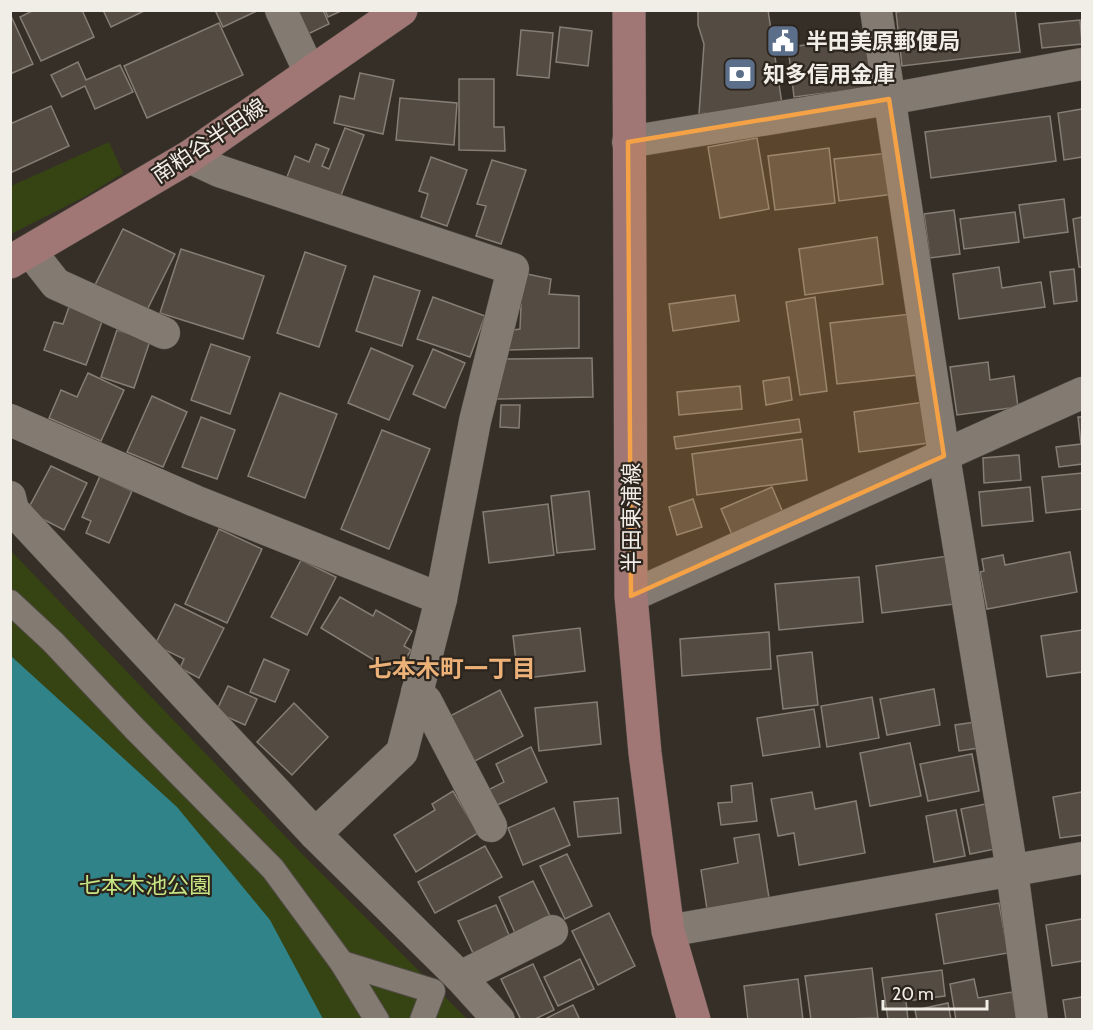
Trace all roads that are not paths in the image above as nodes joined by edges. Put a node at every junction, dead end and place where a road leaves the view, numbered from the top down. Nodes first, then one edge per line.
1 (281, 10) edge
2 (401, 10) edge
3 (629, 10) edge
4 (876, 10) edge
5 (1083, 64) edge
6 (310, 73) junction
7 (889, 99) junction
8 (628, 142) junction
9 (189, 157) junction
10 (20, 256) edge
11 (164, 333) dead end
12 (1083, 393) edge
13 (10, 420) edge
14 (944, 456) junction
15 (10, 497) edge
16 (631, 596) junction
17 (441, 599) junction
18 (10, 602) edge
19 (417, 692) junction
20 (491, 826) dead end
21 (315, 834) junction
22 (1083, 858) edge
23 (1012, 871) junction
24 (552, 931) dead end
25 (668, 931) junction
26 (342, 963) junction
27 (447, 984) junction
28 (377, 1020) edge
29 (422, 1020) edge
30 (499, 1020) edge
31 (694, 1020) edge
32 (1032, 1020) edge

1 - 6 street
2 - 6 main road, 南粕谷半田線
3 - 8 main road, 半田東浦線
4 - 7 street
5 - 7 street
6 - 9 main road, 南粕谷半田線
7 - 8 street
7 - 14 street
8 - 16 main road, 半田東浦線
9 - 10 main road, 南粕谷半田線
9 - 17 street
10 - 11 street
12 - 14 street
13 - 17 street
14 - 16 street
14 - 23 street
15 - 21 street
16 - 25 main road, 半田東浦線
17 - 19 street
18 - 26 street
19 - 20 street
19 - 21 street
21 - 27 street
22 - 23 street
23 - 25 street
23 - 32 street
24 - 27 street
25 - 31 main road, 半田東浦線
26 - 27 street
26 - 28 street
27 - 29 street
27 - 30 street

